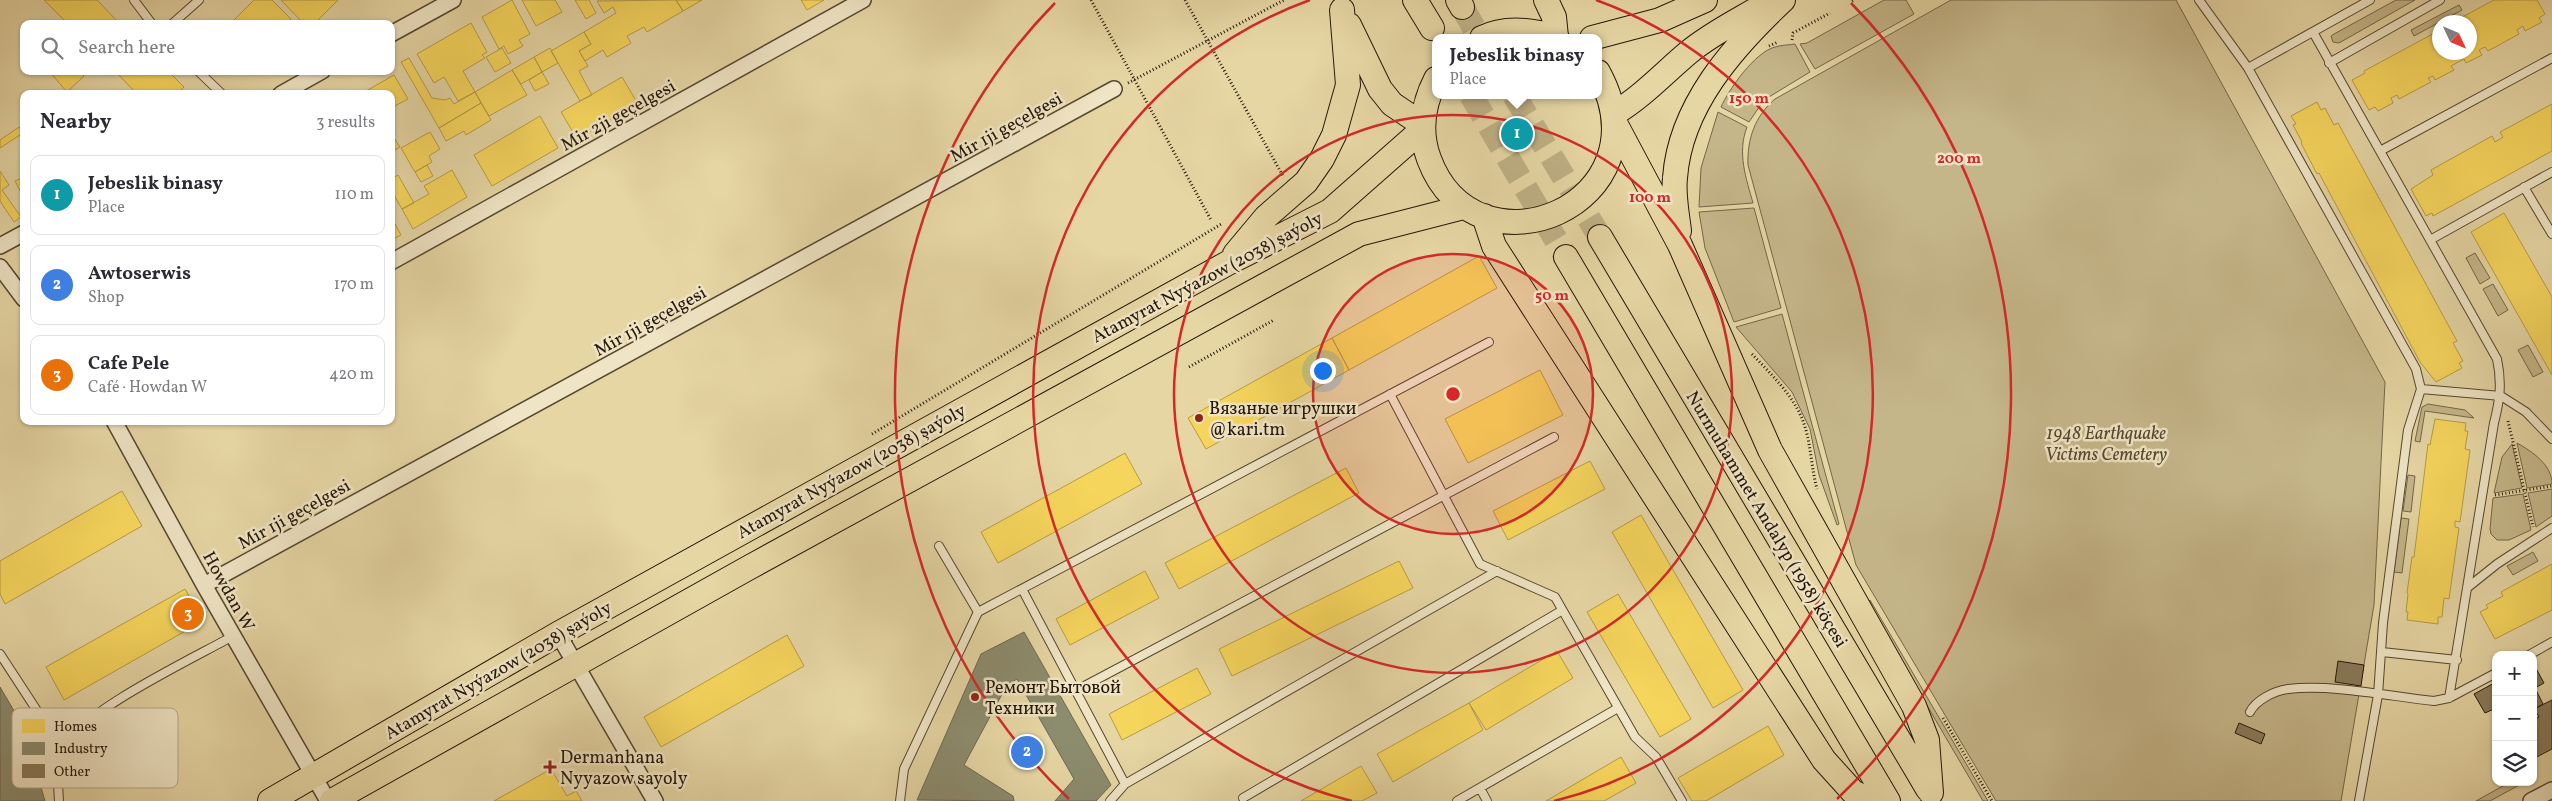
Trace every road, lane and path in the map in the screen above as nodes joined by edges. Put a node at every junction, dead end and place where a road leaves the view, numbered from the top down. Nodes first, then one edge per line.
1 (134, 0) edge
2 (199, 0) edge
3 (453, 0) edge
4 (863, 0) edge
5 (1091, 0) edge
6 (1185, 0) edge
7 (1284, 0) edge
8 (1415, 0) edge
9 (1546, 0) edge
10 (1705, 0) edge
11 (1773, 0) edge
12 (1784, 0) edge
13 (2199, 0) edge
14 (2370, 0) edge
15 (2440, 0) edge
16 (1340, 5) edge
17 (1830, 13) dead end
18 (149, 20) edge
19 (176, 20) edge
20 (1432, 28) dead end
21 (395, 32) edge
22 (2313, 32) junction
23 (1496, 34) edge
24 (1544, 34) edge
25 (1556, 34) edge
26 (1602, 35) edge
27 (1792, 40) dead end
28 (1209, 41) junction
29 (1778, 42) dead end
30 (1767, 47) dead end
31 (2552, 58) edge
32 (2329, 63) junction
33 (2248, 68) junction
34 (202, 75) edge
35 (315, 75) edge
36 (1602, 79) edge
37 (1136, 80) junction
38 (1432, 88) edge
39 (218, 90) edge
40 (288, 90) edge
41 (1114, 90) joint
42 (1615, 118) junction
43 (1423, 127) junction
44 (2380, 151) junction
45 (2552, 172) edge
46 (1284, 179) dead end
47 (2524, 188) junction
48 (1474, 211) junction
49 (1211, 220) dead end
50 (1223, 223) dead end
51 (2552, 234) edge
52 (20, 236) edge
53 (1600, 237) tunnel mouth
54 (2430, 240) junction
55 (1680, 245) junction
56 (0, 246) edge
57 (1566, 257) tunnel mouth
58 (395, 260) edge
59 (1228, 263) junction
60 (2, 272) edge
61 (20, 294) edge
62 (1100, 298) dead end
63 (1274, 320) dead end
64 (1489, 342) dead end
65 (1749, 350) dead end
66 (1189, 367) dead end
67 (2421, 389) junction
68 (1390, 394) junction
69 (2501, 396) junction
70 (116, 425) edge
71 (1554, 437) dead end
72 (2552, 439) edge
73 (2514, 444) dead end
74 (2552, 486) edge
75 (1818, 490) dead end
76 (2525, 491) junction
77 (1443, 495) junction
78 (2494, 496) dead end
79 (2552, 528) edge
80 (2534, 529) dead end
81 (939, 546) dead end
82 (1497, 571) junction
83 (204, 585) junction
84 (2467, 588) junction
85 (1022, 590) junction
86 (1561, 611) junction
87 (978, 612) junction
88 (558, 634) junction
89 (233, 636) junction
90 (2552, 642) edge
91 (2536, 651) edge
92 (2382, 652) junction
93 (0, 654) edge
94 (2457, 660) junction
95 (575, 664) junction
96 (2492, 675) edge
97 (1076, 691) junction
98 (2378, 695) junction
99 (2449, 698) junction
100 (35, 708) edge
101 (106, 708) edge
102 (1618, 708) junction
103 (2250, 712) dead end
104 (1942, 716) dead end
105 (314, 777) junction
106 (1124, 784) junction
107 (60, 788) edge
108 (1480, 788) junction
109 (2552, 790) edge
110 (1933, 797) edge
111 (1242, 800) edge
112 (59, 801) edge
113 (270, 801) edge
114 (328, 801) edge
115 (332, 801) edge
116 (655, 801) edge
117 (900, 801) edge
118 (1110, 801) edge
119 (1457, 801) edge
120 (1487, 801) edge
121 (1682, 801) edge
122 (1871, 801) edge
123 (1888, 801) edge
124 (1992, 801) edge
125 (2360, 801) edge
126 (2531, 801) edge

1 - 18 lane
2 - 19 lane
3 - 21 street
4 - 58 street, Mir 2ji geçelgesi
5 - 37 path
6 - 28 path
7 - 28 path
8 - 20 main road
9 - 25 main road
10 - 26 main road
11 - 42 main road
12 - 55 main road
13 - 33 lane
14 - 22 lane
15 - 32 lane
16 - 43 main road
16 - 59 main road
17 - 27 path
22 - 32 lane
22 - 33 lane
23 - 24 main road
28 - 37 path
28 - 46 path
29 - 30 path
31 - 44 lane
32 - 44 lane
33 - 67 lane
34 - 39 lane
35 - 40 street
36 - 42 main road
37 - 41 path
37 - 49 path
38 - 43 main road
41 - 83 street, Mir 1ji geçelgesi
42 - 48 main road
42 - 55 main road
43 - 48 main road
43 - 59 main road, Atamyrat Nyýazow (2038) şaýoly
44 - 54 lane
45 - 47 lane
47 - 51 lane
47 - 54 lane
48 - 95 main road, Atamyrat Nyýazow (2038) şaýoly
48 - 122 main road
50 - 62 path
52 - 56 street
53 - 110 main road, Nurmuhammet Andalyp (1958) köçesi
54 - 69 lane
55 - 110 main road
57 - 123 main road
59 - 88 main road, Atamyrat Nyýazow (2038) şaýoly
60 - 61 street
63 - 66 path
64 - 68 lane
65 - 75 path
67 - 69 lane
67 - 92 lane
68 - 77 lane
68 - 85 lane
69 - 72 lane
69 - 84 lane
70 - 83 street, Howdan W
71 - 77 lane
73 - 76 path
74 - 76 path
76 - 78 path
76 - 80 path
77 - 82 lane
77 - 97 lane
79 - 84 lane
81 - 87 lane
82 - 86 lane
82 - 106 lane
83 - 89 street, Howdan W
84 - 94 lane
85 - 87 lane
85 - 97 lane
86 - 102 lane
86 - 111 lane
87 - 117 lane
88 - 95 street
88 - 105 main road, Atamyrat Nyýazow (2038) şaýoly
89 - 101 lane
89 - 105 street, Howdan W
90 - 91 lane
92 - 94 lane
92 - 98 lane
93 - 100 lane
94 - 99 lane
95 - 115 main road, Atamyrat Nyýazow (2038) şaýoly
95 - 116 street
96 - 99 lane
97 - 106 lane
98 - 99 lane
98 - 103 lane
98 - 125 lane
102 - 108 lane
102 - 121 lane
104 - 124 path
105 - 113 main road, Atamyrat Nyýazow (2038) şaýoly
105 - 114 street, Howdan W
106 - 118 lane
107 - 112 lane
108 - 119 lane
108 - 120 lane
109 - 126 street

